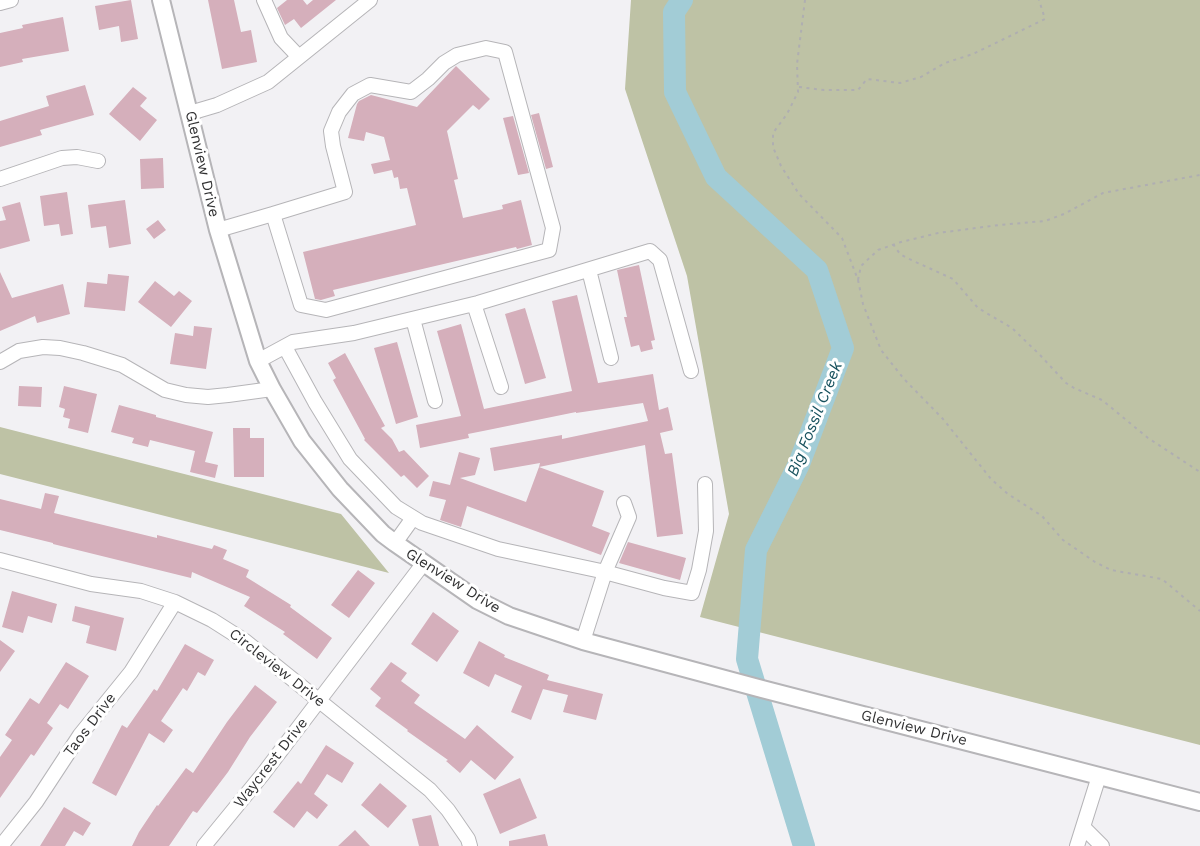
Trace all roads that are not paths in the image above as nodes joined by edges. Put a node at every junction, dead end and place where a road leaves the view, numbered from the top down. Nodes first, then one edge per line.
1 (11, 0) edge
2 (161, 0) edge
3 (264, 0) edge
4 (370, 0) edge
5 (0, 3) edge
6 (298, 57) junction
7 (190, 113) junction
8 (98, 161) dead end
9 (0, 179) edge
10 (273, 214) junction
11 (218, 230) junction
12 (589, 270) junction
13 (474, 304) junction
14 (413, 319) junction
15 (285, 347) junction
16 (611, 358) dead end
17 (258, 361) junction
18 (0, 362) edge
19 (690, 371) dead end
20 (501, 387) dead end
21 (272, 388) junction
22 (435, 401) dead end
23 (705, 484) dead end
24 (624, 502) dead end
25 (413, 518) junction
26 (395, 543) junction
27 (0, 560) edge
28 (423, 564) junction
29 (605, 572) junction
30 (175, 602) junction
31 (583, 641) junction
32 (320, 700) junction
33 (1099, 776) junction
34 (1200, 802) edge
35 (1083, 827) junction
36 (1, 846) edge
37 (204, 846) edge
38 (470, 846) edge
39 (1077, 846) edge
40 (1102, 846) edge

1 - 5 street
2 - 7 main road, Glenview Drive
3 - 6 street
4 - 6 street
6 - 7 street
7 - 11 main road, Glenview Drive
8 - 9 street
10 - 10 street
10 - 11 street
11 - 17 main road, Glenview Drive
12 - 13 street
12 - 16 street
12 - 19 street
13 - 14 street
13 - 20 street
14 - 15 street
14 - 22 street
15 - 17 street
15 - 25 street
17 - 21 main road, Glenview Drive
18 - 21 street
21 - 26 main road, Glenview Drive
23 - 29 street
24 - 29 street
25 - 26 street
25 - 29 street
26 - 28 main road, Glenview Drive
27 - 30 street, Circleview Drive
28 - 31 main road, Glenview Drive
28 - 32 street, Waycrest Drive
29 - 31 street
30 - 32 street, Circleview Drive
30 - 36 street, Taos Drive
31 - 33 main road, Glenview Drive
32 - 37 street, Waycrest Drive
32 - 38 street, Circleview Drive
33 - 34 main road, Glenview Drive
33 - 35 street
35 - 39 street
35 - 40 street

